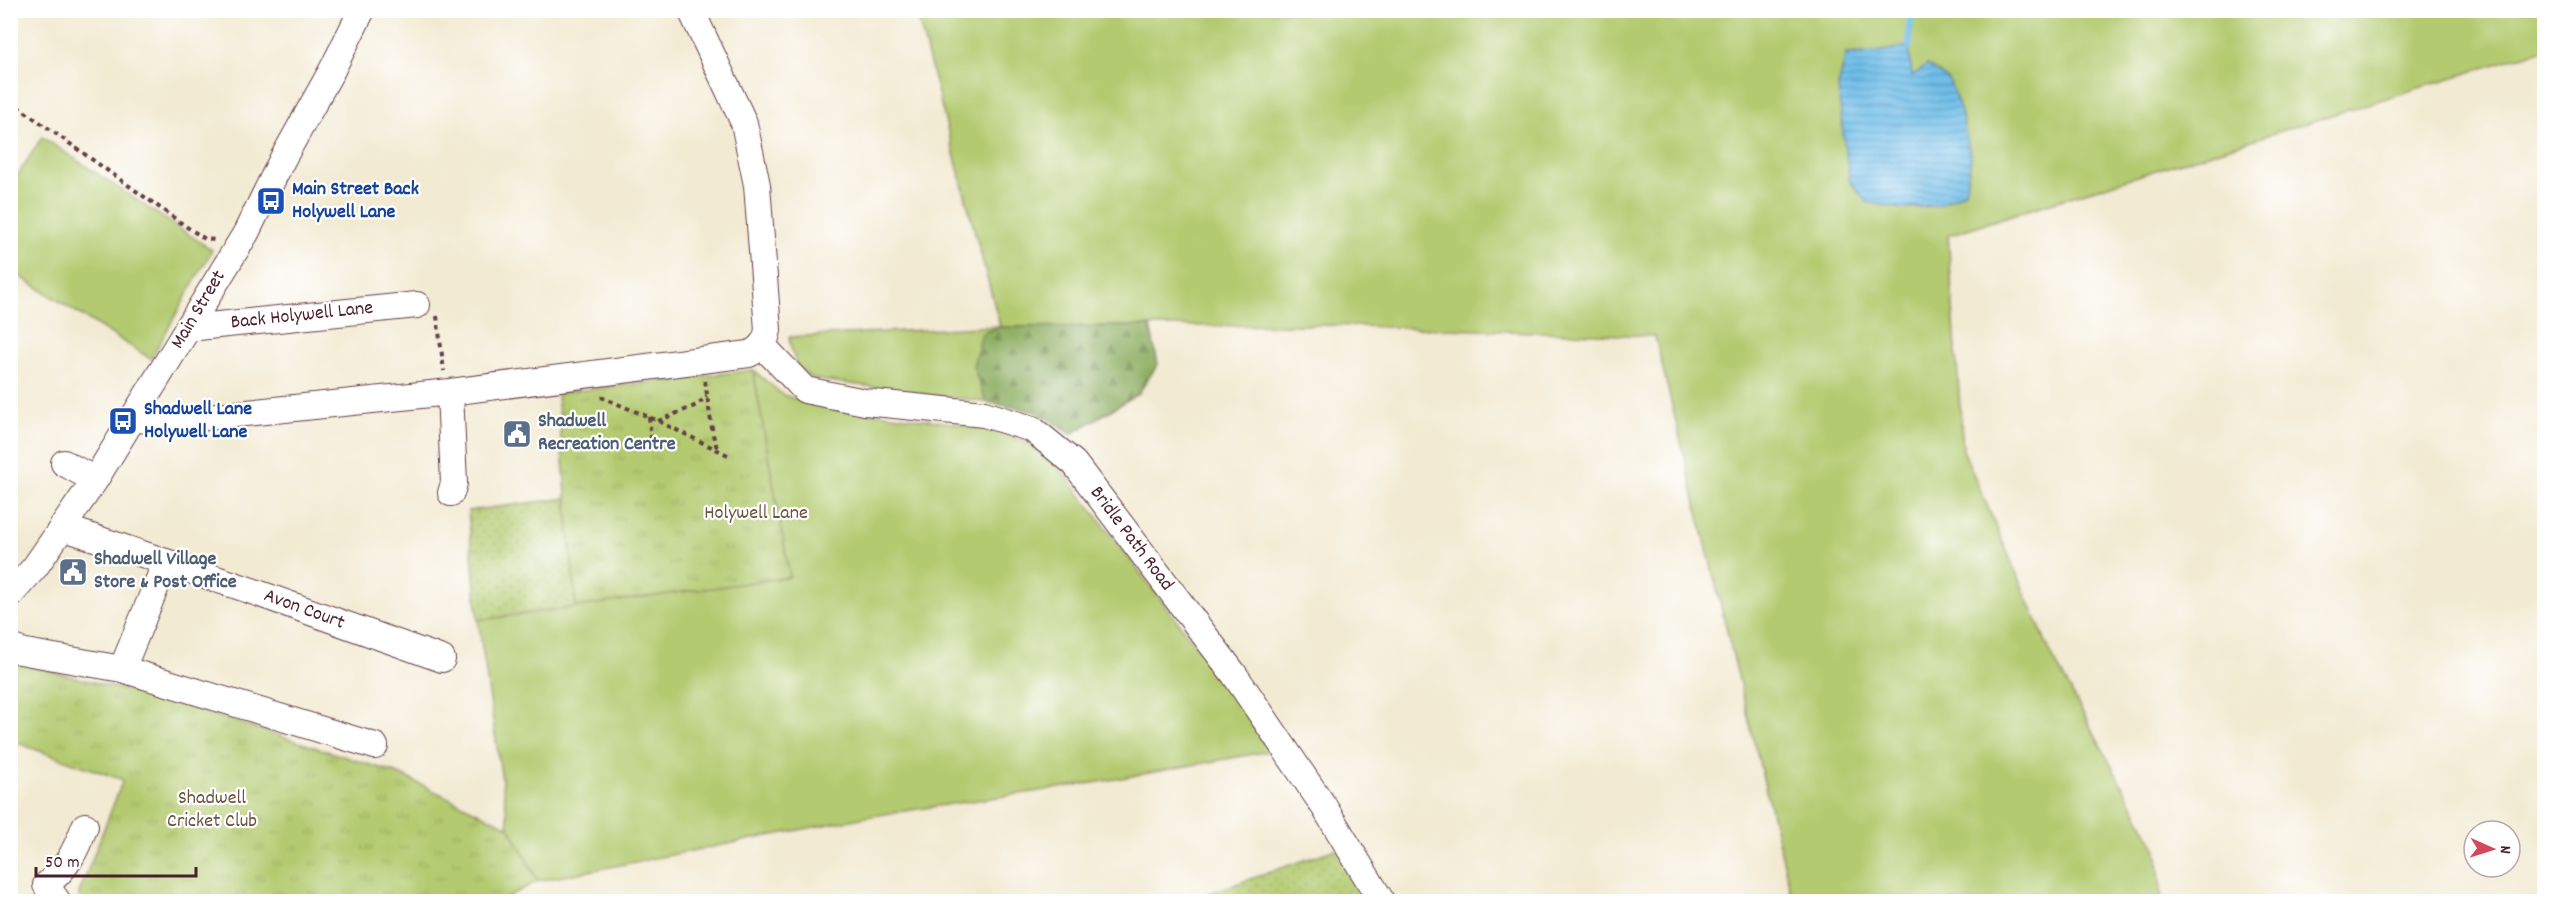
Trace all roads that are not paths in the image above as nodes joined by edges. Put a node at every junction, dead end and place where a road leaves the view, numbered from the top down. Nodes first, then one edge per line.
1 (362, 10) edge
2 (691, 10) edge
3 (417, 305) road end
4 (188, 328) junction
5 (762, 345) junction
6 (448, 392) junction
7 (132, 418) junction
8 (64, 464) dead end
9 (95, 480) junction
10 (451, 493) dead end
11 (62, 527) junction
12 (166, 562) junction
13 (10, 595) edge
14 (10, 646) edge
15 (442, 659) dead end
16 (122, 669) junction
17 (375, 746) dead end
18 (85, 826) dead end
19 (52, 893) edge
20 (1382, 902) edge

1 - 4 street, Main Street
2 - 5 street
3 - 4 street, Back Holywell Lane
4 - 7 street, Main Street
5 - 6 street
5 - 20 street, Bridle Path Road
6 - 7 street
6 - 10 street
7 - 9 street, Main Street
8 - 9 street
9 - 11 street, Main Street
11 - 12 street, Avon Court
11 - 13 street, Main Street
12 - 15 street, Avon Court
12 - 16 street
14 - 16 street
16 - 17 street
18 - 19 street

